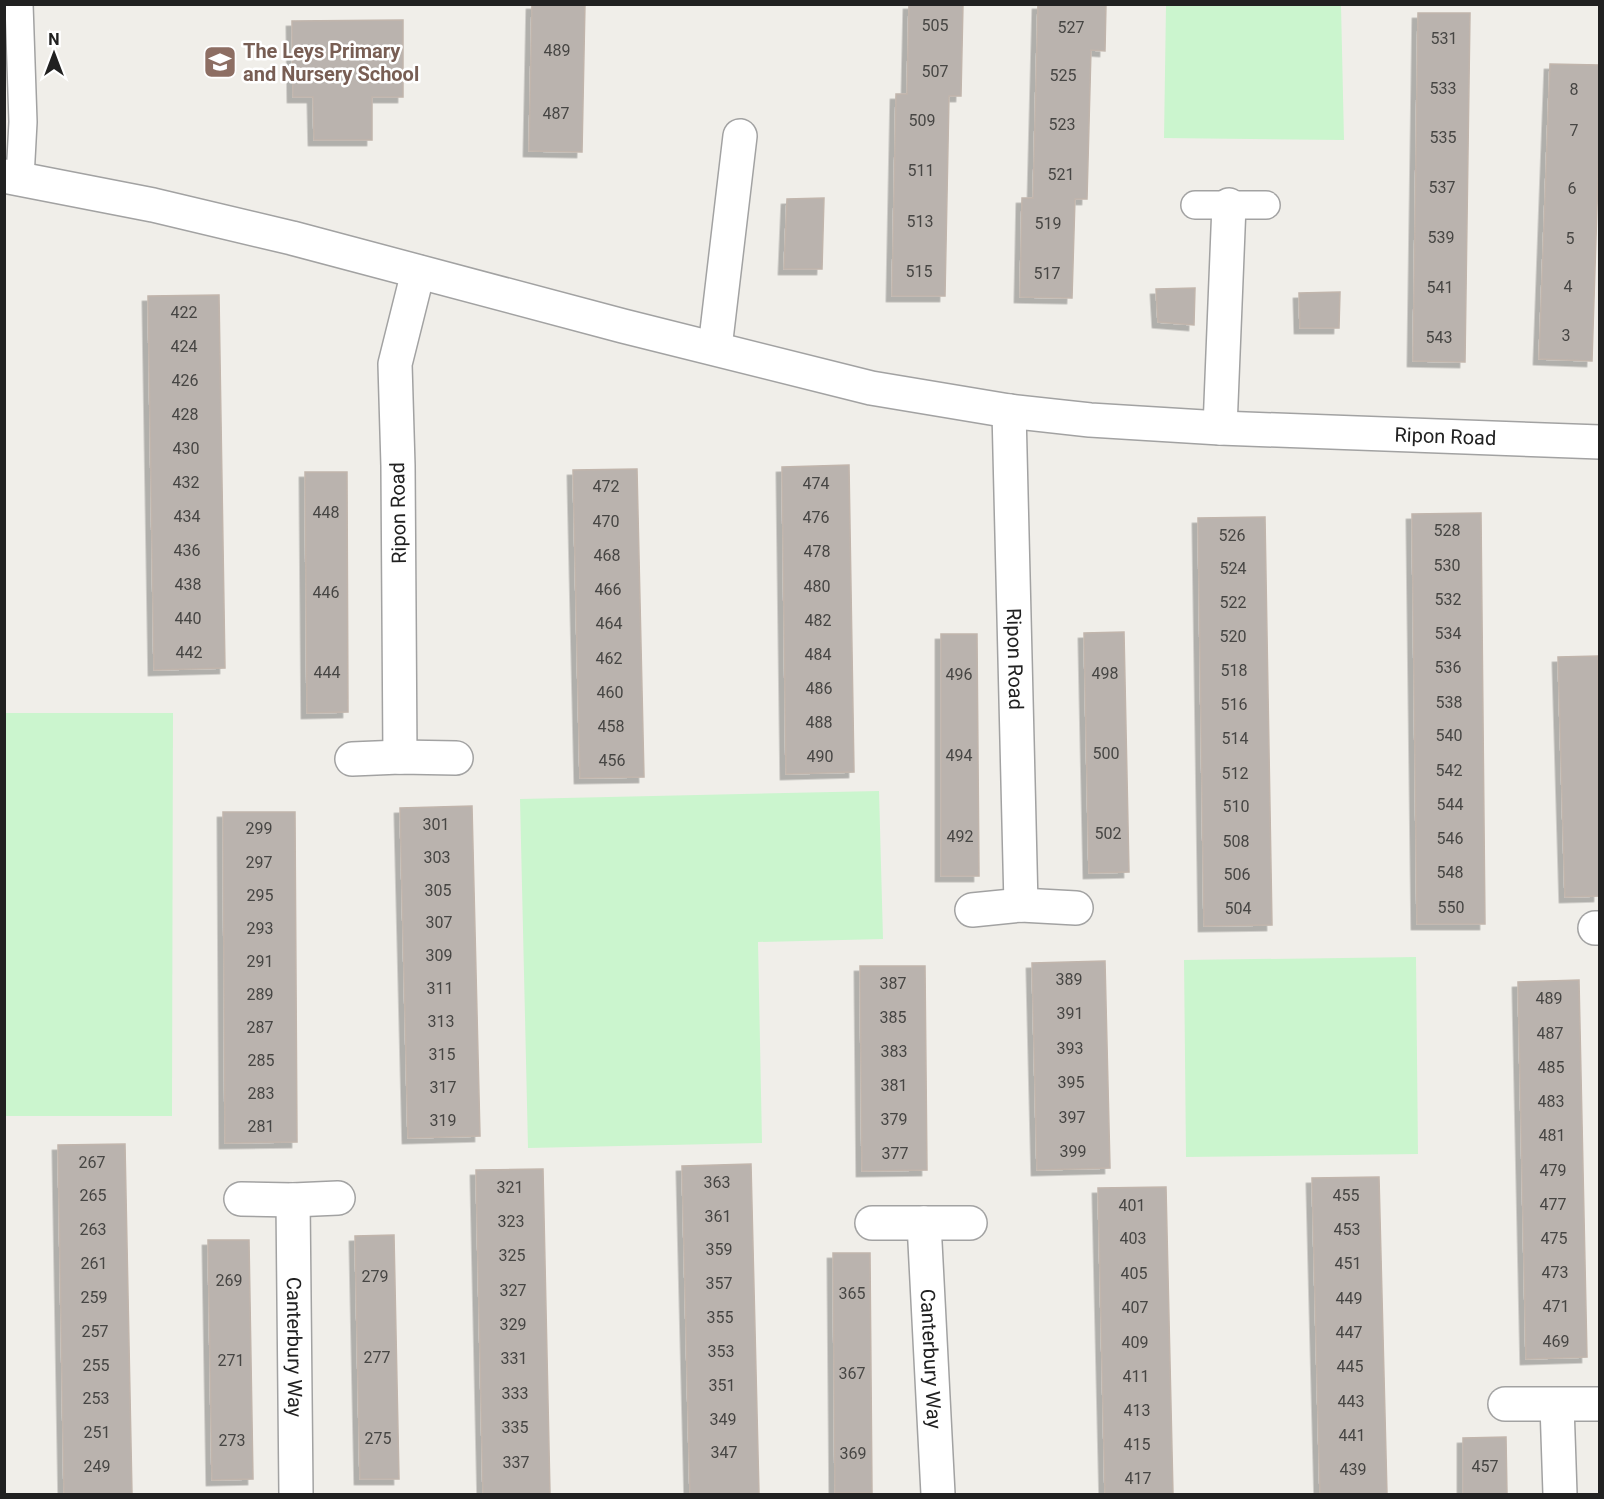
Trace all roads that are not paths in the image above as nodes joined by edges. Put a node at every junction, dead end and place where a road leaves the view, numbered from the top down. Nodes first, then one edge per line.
1 (19, 4) edge
2 (740, 136) dead end
3 (12, 177) edge
4 (1195, 205) dead end
5 (1228, 205) junction
6 (1266, 205) dead end
7 (418, 272) junction
8 (715, 348) junction
9 (1009, 411) junction
10 (1221, 428) junction
11 (1599, 442) edge
12 (400, 757) junction
13 (456, 758) dead end
14 (352, 759) dead end
15 (1021, 905) junction
16 (1076, 908) dead end
17 (972, 910) dead end
18 (339, 1198) dead end
19 (241, 1199) dead end
20 (293, 1200) junction
21 (872, 1223) dead end
22 (924, 1223) junction
23 (970, 1223) dead end
24 (1505, 1404) dead end
25 (1599, 1404) edge
26 (1557, 1405) junction
27 (296, 1494) edge
28 (938, 1494) edge
29 (1560, 1494) edge

1 - 3 lane
2 - 8 street
3 - 7 street, Ripon Road
4 - 5 lane
5 - 6 lane
5 - 10 street
7 - 8 street, Ripon Road
7 - 12 street, Ripon Road
8 - 9 street, Ripon Road
9 - 10 street, Ripon Road
9 - 15 street, Ripon Road
10 - 11 street, Ripon Road
12 - 13 street
12 - 14 street
15 - 16 street
15 - 17 street
18 - 20 street
19 - 20 street
20 - 27 street, Canterbury Way
21 - 22 street
22 - 23 street
22 - 28 street, Canterbury Way
24 - 26 street
25 - 26 street
26 - 29 street

